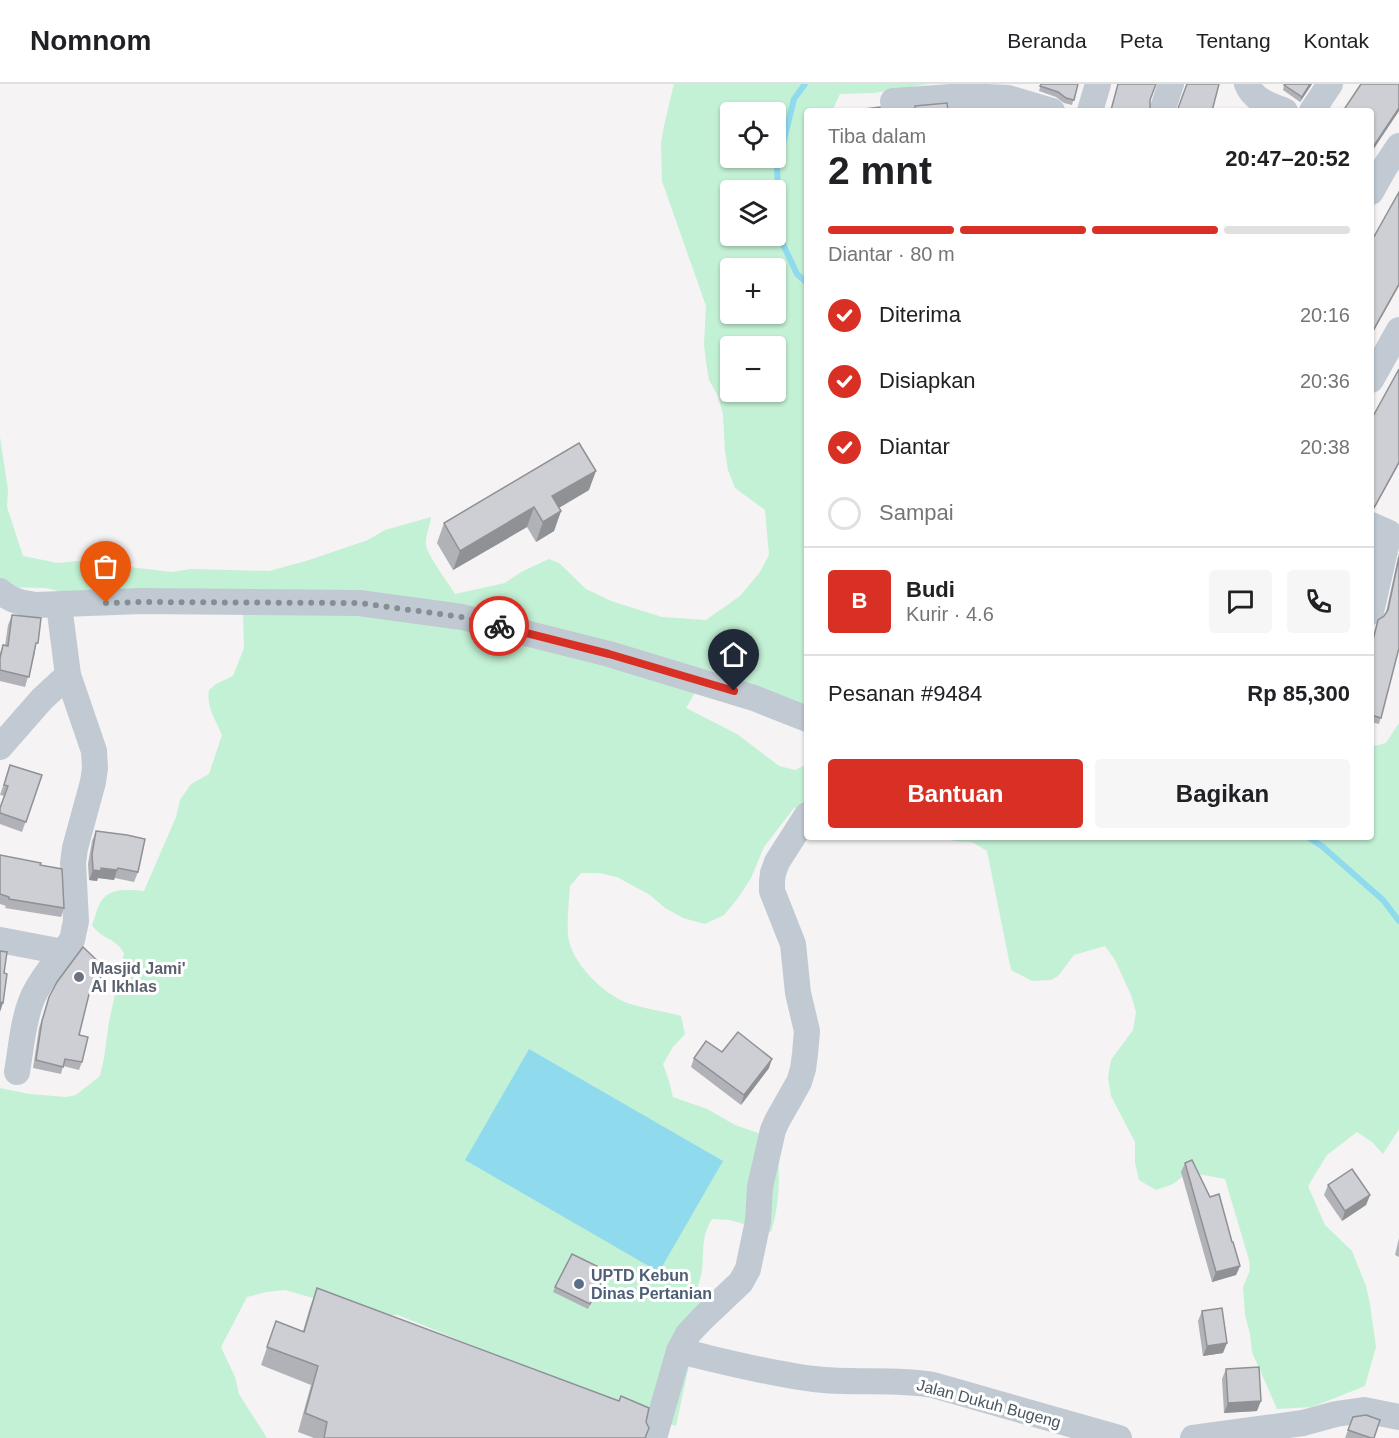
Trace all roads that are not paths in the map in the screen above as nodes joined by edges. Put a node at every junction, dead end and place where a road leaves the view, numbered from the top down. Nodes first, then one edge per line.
1 (1098, 84) edge
2 (1171, 84) edge
3 (1247, 84) edge
4 (1330, 84) edge
5 (1011, 91) edge
6 (966, 103) edge
7 (894, 108) edge
8 (1046, 108) edge
9 (1091, 108) edge
10 (1163, 108) edge
11 (1277, 108) edge
12 (1314, 108) edge
13 (1399, 146) edge
14 (1385, 168) edge
15 (1374, 187) edge
16 (1399, 330) edge
17 (1374, 375) edge
18 (1386, 524) edge
19 (0, 591) edge
20 (1374, 594) edge
21 (59, 604) junction
22 (68, 675) junction
23 (804, 718) edge
24 (0, 747) edge
25 (804, 820) edge
26 (0, 940) edge
27 (63, 952) junction
28 (17, 1072) dead end
29 (679, 1351) junction
30 (1399, 1417) edge
31 (654, 1438) edge
32 (1119, 1438) edge
33 (1193, 1438) edge

1 - 9 street
2 - 10 street
3 - 11 street
4 - 12 street
5 - 6 street
5 - 8 street
6 - 7 street
13 - 14 street
14 - 15 street
16 - 17 street
18 - 20 street
19 - 21 street
21 - 22 street
21 - 23 street
22 - 24 street
22 - 27 street
25 - 29 street
26 - 27 street
27 - 28 street
29 - 31 street
29 - 32 street, Jalan Dukuh Bugeng
30 - 33 street

